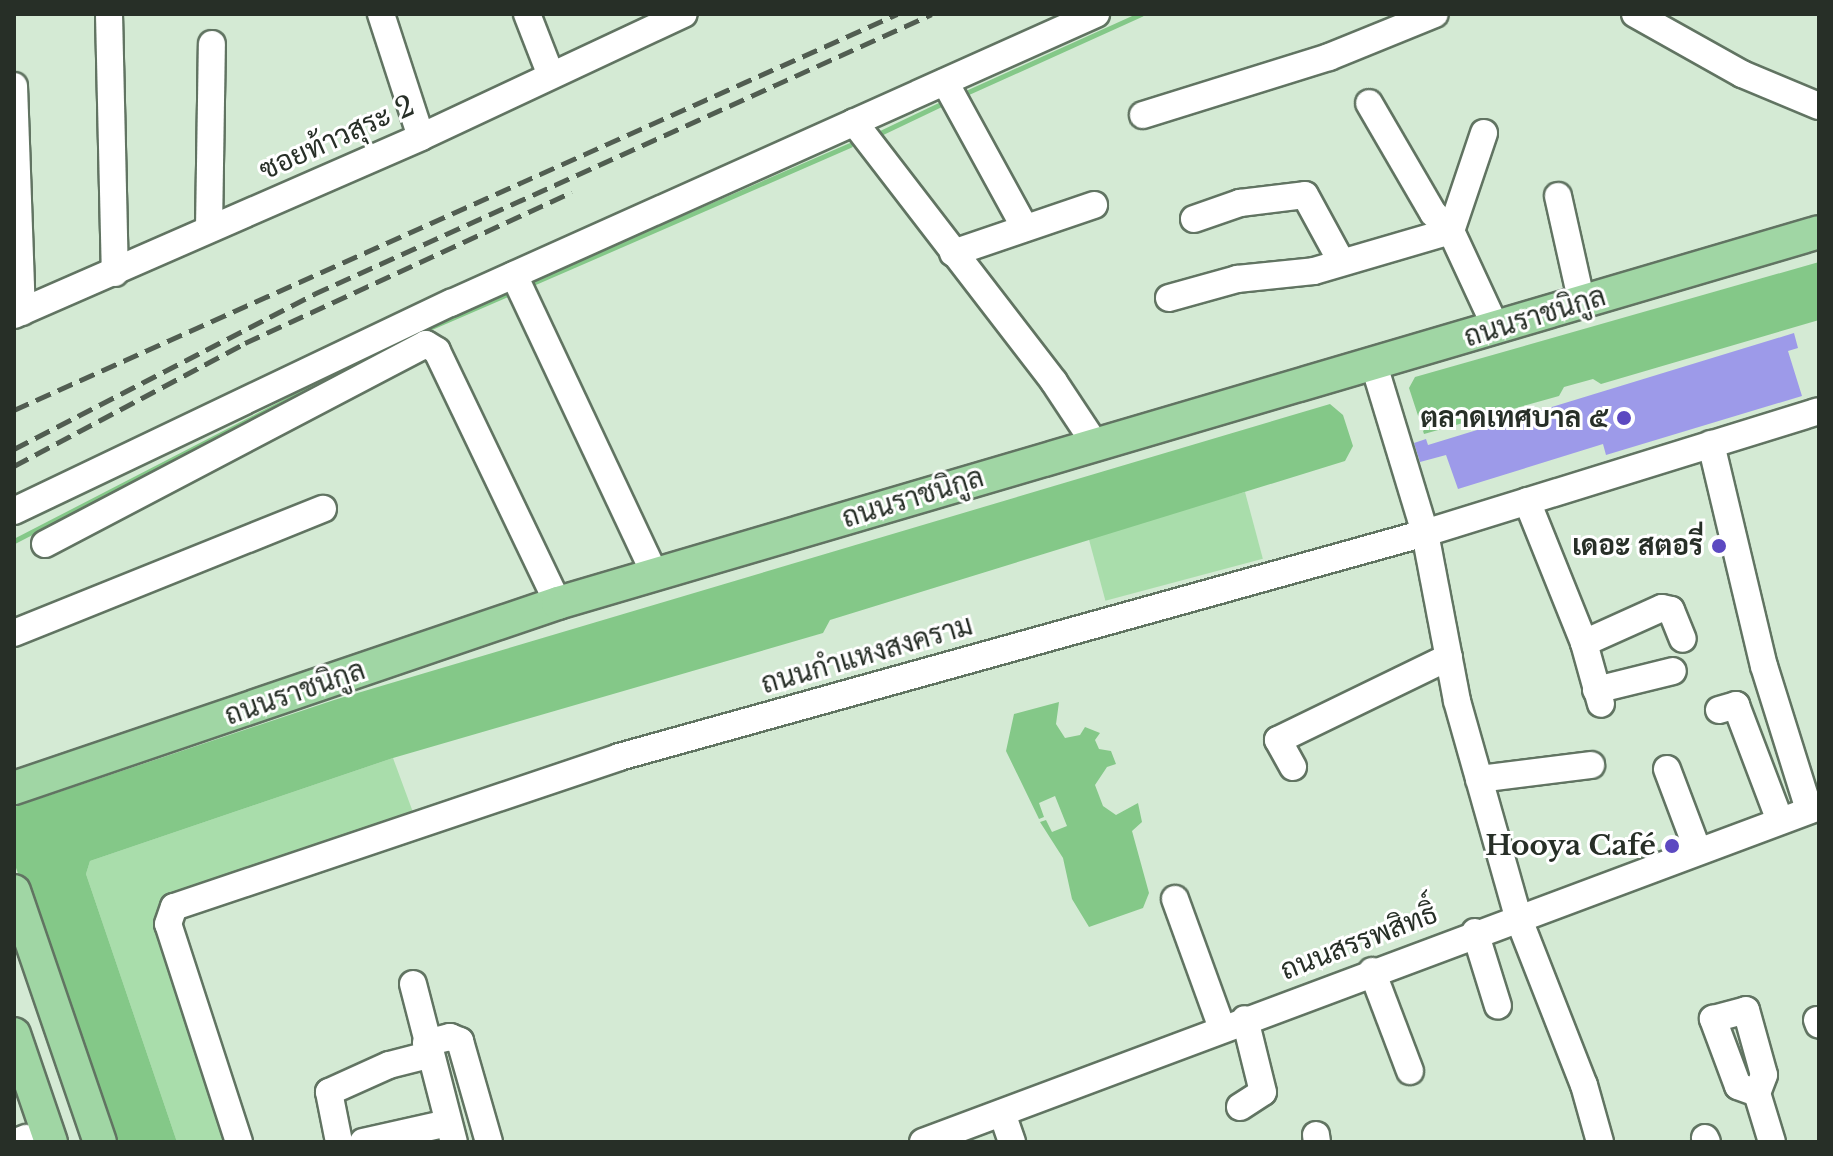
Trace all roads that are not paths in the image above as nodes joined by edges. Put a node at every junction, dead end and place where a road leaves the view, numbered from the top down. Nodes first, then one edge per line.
1 (109, 14) edge
2 (381, 14) edge
3 (527, 14) edge
4 (1096, 14) edge
5 (1435, 14) edge
6 (1635, 14) edge
7 (681, 15) edge
8 (212, 44) dead end
9 (550, 73) junction
10 (945, 82) junction
11 (14, 86) edge
12 (1369, 103) dead end
13 (1819, 106) edge
14 (1143, 115) dead end
15 (854, 122) junction
16 (1484, 133) dead end
17 (421, 137) junction
18 (1558, 196) dead end
19 (1094, 205) dead end
20 (1194, 219) dead end
21 (1024, 226) junction
22 (209, 228) junction
23 (1451, 231) junction
24 (1819, 232) edge
25 (953, 253) junction
26 (1341, 261) junction
27 (115, 273) junction
28 (518, 283) junction
29 (1169, 298) dead end
30 (1582, 303) junction
31 (18, 314) edge
32 (1496, 328) junction
33 (1374, 365) junction
34 (1819, 411) edge
35 (1095, 444) junction
36 (1711, 444) junction
37 (125, 480) junction
38 (1527, 501) junction
39 (323, 509) dead end
40 (14, 511) edge
41 (1425, 533) junction
42 (45, 544) dead end
43 (655, 574) junction
44 (558, 603) junction
45 (14, 633) edge
46 (1683, 639) dead end
47 (1584, 643) junction
48 (1449, 657) junction
49 (1673, 671) dead end
50 (1719, 710) dead end
51 (1591, 765) dead end
52 (1293, 767) dead end
53 (1667, 769) dead end
54 (1479, 779) junction
55 (14, 788) edge
56 (1814, 808) edge
57 (1780, 821) junction
58 (1698, 851) junction
59 (14, 891) edge
60 (1175, 899) dead end
61 (1518, 917) junction
62 (1475, 932) junction
63 (14, 951) edge
64 (1372, 971) junction
65 (413, 984) dead end
66 (1498, 1006) dead end
67 (1234, 1023) junction
68 (14, 1034) edge
69 (427, 1049) junction
70 (1410, 1071) dead end
71 (1757, 1093) dead end
72 (14, 1102) edge
73 (1240, 1107) dead end
74 (1002, 1113) junction
75 (451, 1133) edge
76 (30, 1141) edge
77 (80, 1142) edge
78 (100, 1142) edge
79 (239, 1142) edge
80 (339, 1142) edge
81 (363, 1142) edge
82 (489, 1142) edge
83 (923, 1142) edge
84 (1012, 1142) edge
85 (1600, 1142) edge
86 (1772, 1142) edge

1 - 27 street
2 - 17 street
3 - 9 street
4 - 10 street
5 - 14 street
6 - 13 street
7 - 9 street, ซอยท้าวสุระ 2
8 - 22 street
9 - 17 street, ซอยท้าวสุระ 2
10 - 15 street
10 - 21 street
11 - 31 street
12 - 23 street
15 - 25 street
15 - 28 street
16 - 23 street
17 - 22 street, ซอยท้าวสุระ 2
18 - 30 street
19 - 21 street
20 - 26 street
21 - 25 street
22 - 27 street, ซอยท้าวสุระ 2
23 - 26 street
23 - 32 street
24 - 30 main road, ถนนราชนิกูล
25 - 35 street
26 - 29 street
27 - 31 street, ซอยท้าวสุระ 2
28 - 37 street
28 - 43 street
30 - 32 main road, ถนนราชนิกูล
32 - 33 main road, ถนนราชนิกูล
33 - 35 main road, ถนนราชนิกูล
33 - 41 street
34 - 36 street, ถนนกำแหงสงคราม
35 - 43 main road, ถนนราชนิกูล
36 - 38 street, ถนนกำแหงสงคราม
36 - 56 street
37 - 40 street
37 - 42 street
37 - 44 street
38 - 41 street, ถนนกำแหงสงคราม
38 - 47 street
39 - 45 street
41 - 48 street
41 - 79 street, ถนนกำแหงสงคราม
43 - 44 main road, ถนนราชนิกูล
44 - 55 main road, ถนนราชนิกูล
46 - 47 street
47 - 49 street
48 - 52 street
48 - 54 street
50 - 57 street
51 - 54 street
53 - 58 street
54 - 61 street
56 - 57 street, ถนนสรรพสิทธิ์
57 - 58 street, ถนนสรรพสิทธิ์
58 - 61 street, ถนนสรรพสิทธิ์
59 - 78 main road
60 - 67 street
61 - 62 street, ถนนสรรพสิทธิ์
61 - 85 street
62 - 64 street, ถนนสรรพสิทธิ์
62 - 66 street
63 - 77 main road
64 - 67 street, ถนนสรรพสิทธิ์
64 - 70 street
65 - 69 street
67 - 73 street
67 - 74 street, ถนนสรรพสิทธิ์
68 - 76 main road
69 - 75 street
69 - 80 street
69 - 82 street
71 - 86 street
72 - 76 main road
74 - 83 street, ถนนสรรพสิทธิ์
74 - 84 street
75 - 81 street

